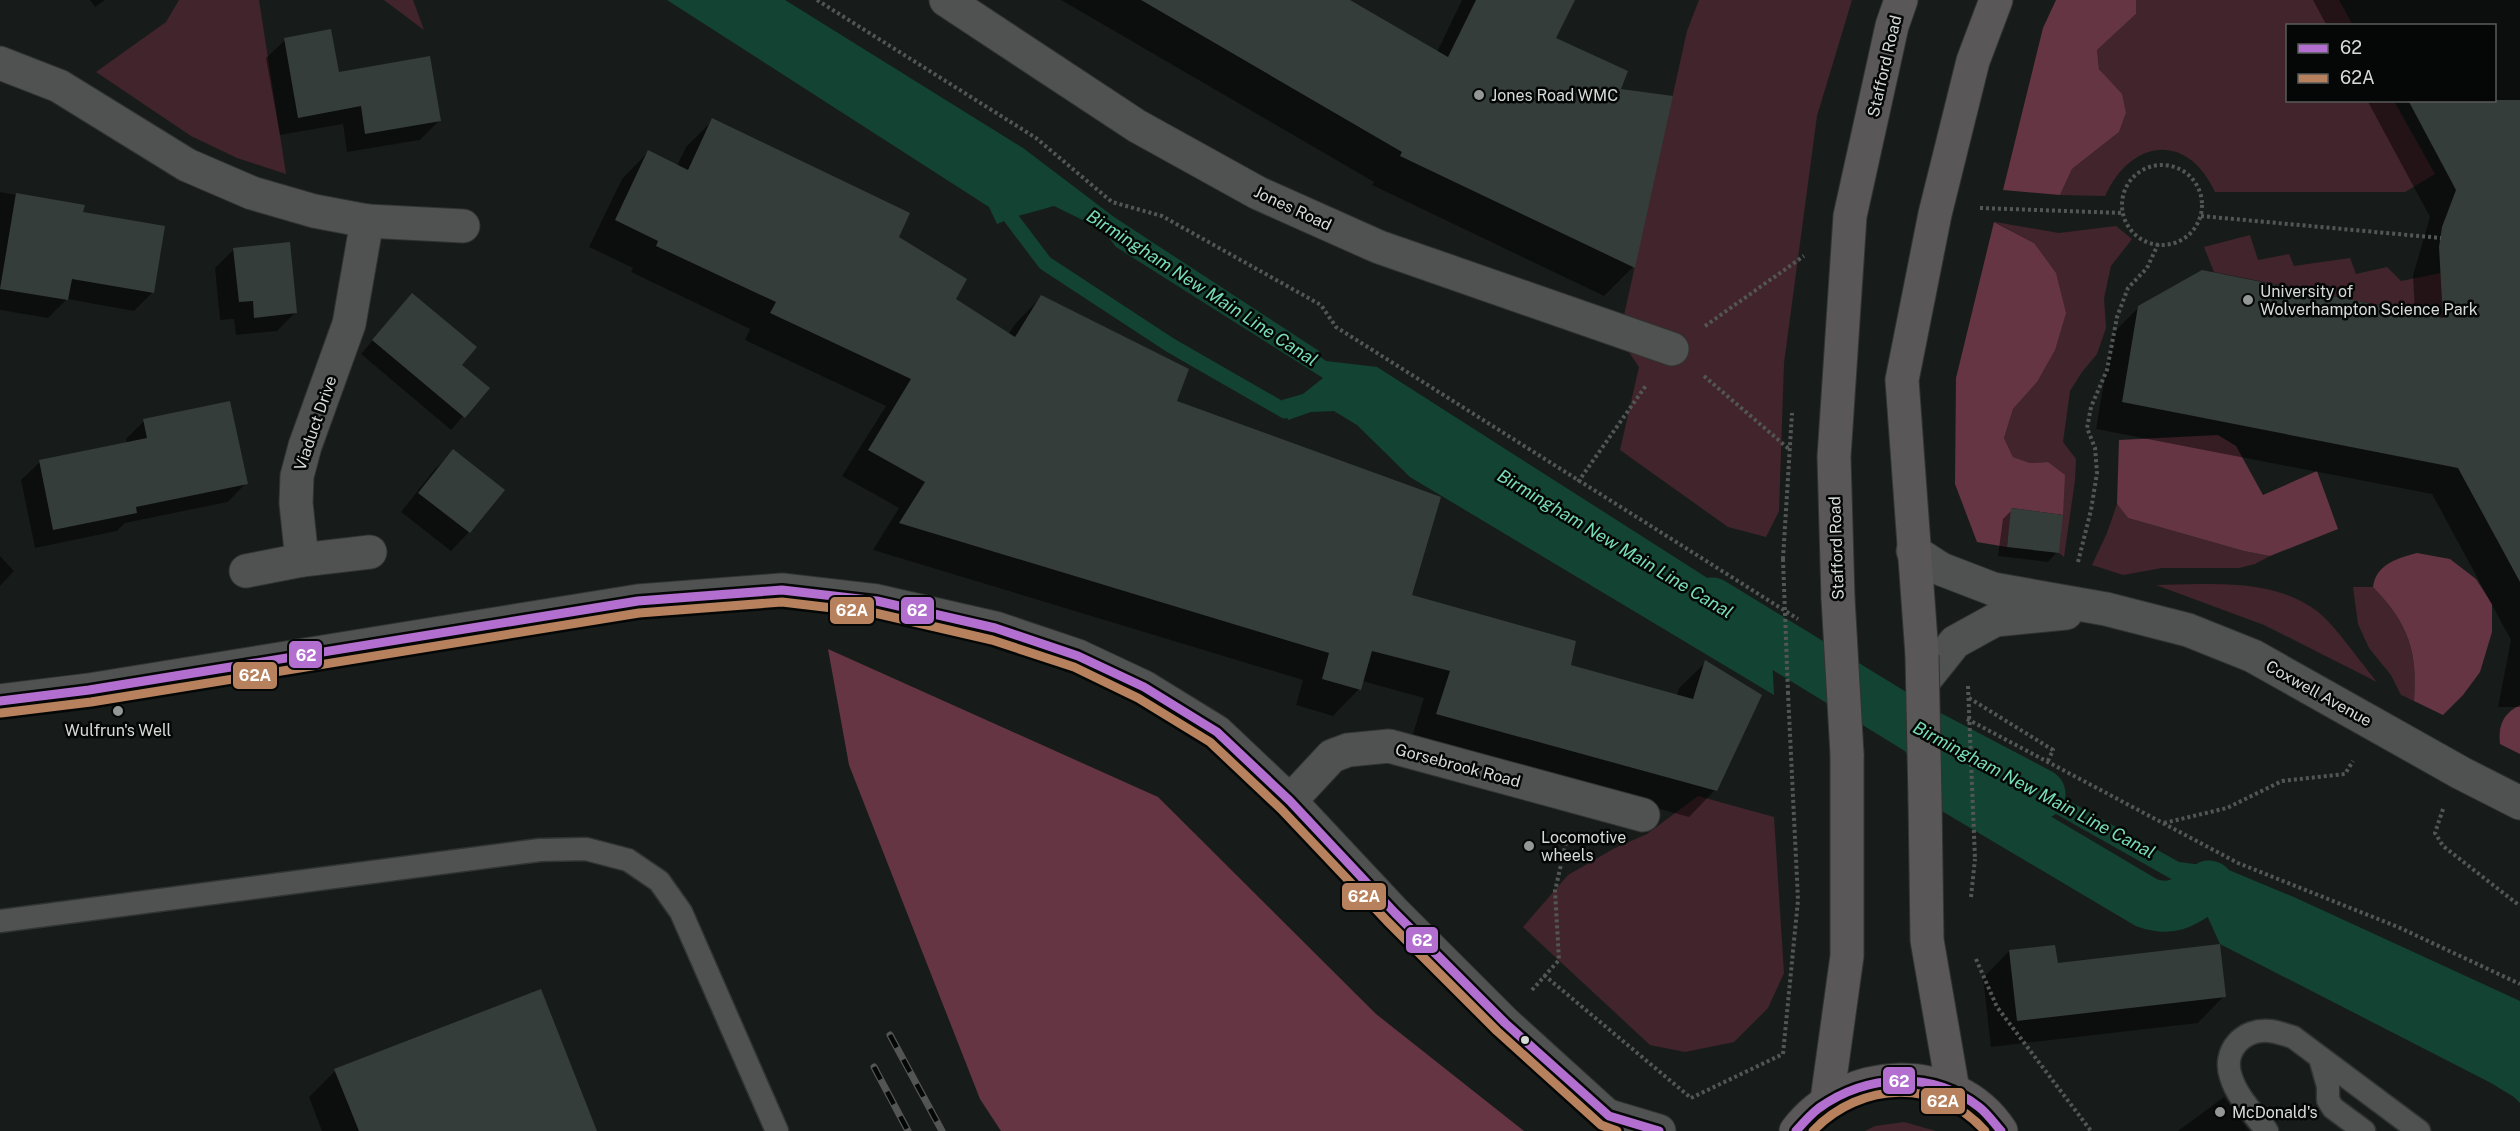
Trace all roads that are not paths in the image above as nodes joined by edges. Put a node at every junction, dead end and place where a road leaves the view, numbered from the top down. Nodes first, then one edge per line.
1 (946, 0) edge
2 (1901, 0) edge
3 (1996, 0) edge
4 (0, 63) edge
5 (368, 221) junction
6 (463, 226) dead end
7 (1672, 349) road end
8 (1913, 551) junction
9 (370, 552) dead end
10 (302, 560) junction
11 (246, 571) dead end
12 (2106, 609) junction
13 (1927, 667) junction
14 (0, 701) edge
15 (1290, 801) junction
16 (2520, 804) edge
17 (1643, 815) dead end
18 (0, 921) edge
19 (2320, 1058) junction
20 (1953, 1090) junction
21 (1827, 1100) junction
22 (1617, 1124) edge
23 (777, 1131) edge
24 (1659, 1131) edge
25 (1796, 1131) edge
26 (2001, 1131) edge
27 (2267, 1131) edge
28 (2364, 1131) edge
29 (2419, 1131) edge

1 - 7 street, Jones Road
2 - 21 highway, Stafford Road, bridge
3 - 8 highway
4 - 5 street
5 - 6 street
5 - 10 street, Viaduct Drive
8 - 12 street, Coxwell Avenue
8 - 13 highway
9 - 10 street
10 - 11 street
12 - 13 street, Coxwell Avenue
12 - 16 street, Coxwell Avenue
13 - 20 highway, bridge
14 - 15 street
15 - 17 street, Gorsebrook Road
15 - 22 street
18 - 23 lane
19 - 27 lane
19 - 28 lane
19 - 29 lane
20 - 21 highway
20 - 26 highway
21 - 25 highway
22 - 24 street

